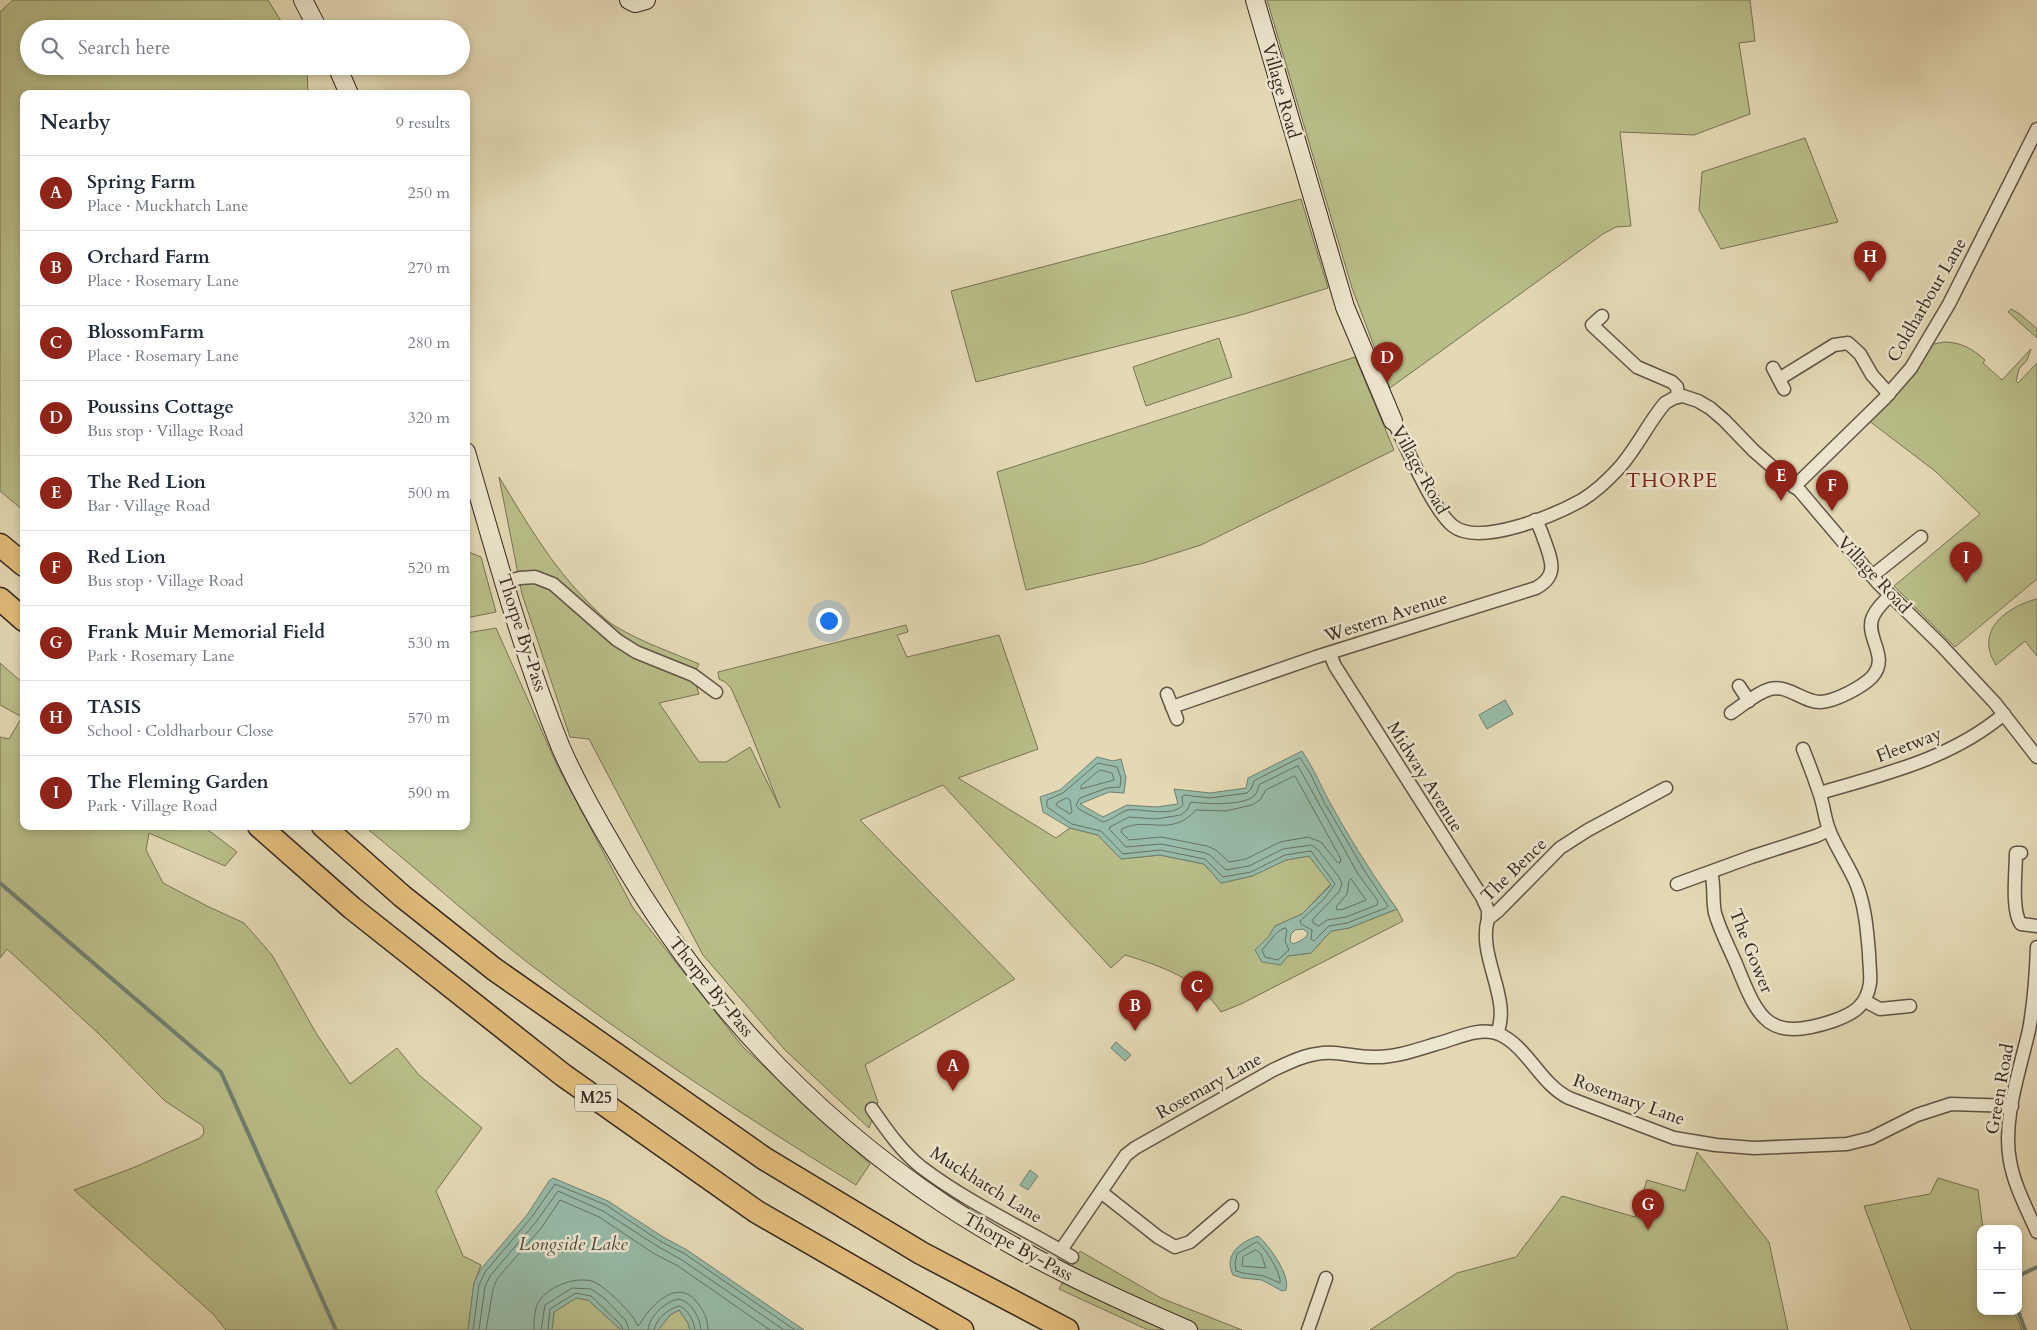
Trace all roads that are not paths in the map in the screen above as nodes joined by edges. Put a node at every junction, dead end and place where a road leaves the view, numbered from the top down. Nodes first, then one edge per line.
1 (303, 0) edge
2 (628, 0) edge
3 (646, 0) edge
4 (1256, 0) edge
5 (313, 20) edge
6 (341, 75) edge
7 (347, 90) edge
8 (2037, 129) edge
9 (1602, 316) dead end
10 (1779, 379) dead end
11 (1889, 394) junction
12 (1678, 396) junction
13 (1393, 421) joint
14 (470, 465) edge
15 (1794, 487) junction
16 (1535, 520) junction
17 (1921, 537) dead end
18 (0, 545) edge
19 (20, 562) edge
20 (1872, 576) junction
21 (505, 582) junction
22 (1890, 595) junction
23 (0, 599) edge
24 (20, 616) edge
25 (1330, 654) junction
26 (1739, 686) dead end
27 (716, 692) dead end
28 (1167, 694) dead end
29 (1749, 700) junction
30 (1172, 707) junction
31 (1731, 713) dead end
32 (2004, 714) junction
33 (1177, 719) dead end
34 (1803, 749) dead end
35 (2037, 757) edge
36 (1666, 788) dead end
37 (1820, 793) junction
38 (264, 830) edge
39 (328, 830) edge
40 (1829, 830) junction
41 (2022, 853) dead end
42 (1711, 872) junction
43 (1677, 884) dead end
44 (1488, 919) junction
45 (2037, 926) edge
46 (2037, 947) edge
47 (1865, 1001) junction
48 (1910, 1006) dead end
49 (1497, 1033) junction
50 (2012, 1106) junction
51 (872, 1109) dead end
52 (1101, 1192) junction
53 (1232, 1206) dead end
54 (2037, 1232) edge
55 (1061, 1250) junction
56 (1072, 1257) dead end
57 (1326, 1278) dead end
58 (962, 1330) edge
59 (1067, 1330) edge
60 (1188, 1330) edge
61 (1308, 1330) edge

1 - 5 main road
2 - 3 main road
4 - 13 main road, Village Road
6 - 7 main road
8 - 11 street, Coldharbour Lane
9 - 12 street
10 - 11 street
11 - 15 street, Coldharbour Lane
12 - 15 street, Village Road
12 - 16 street, Village Road
13 - 16 street, Village Road
14 - 21 main road, Thorpe By-Pass
15 - 20 street, Village Road
16 - 25 street, Western Avenue
17 - 20 street
18 - 19 highway
20 - 22 street, Village Road
21 - 27 street
21 - 60 main road, Thorpe By-Pass
22 - 29 street
22 - 32 street, Village Road
23 - 24 highway
25 - 30 street, Western Avenue
25 - 44 street, Midway Avenue
26 - 29 street
28 - 30 street
29 - 31 street
30 - 33 street
32 - 35 street, Village Road
32 - 37 street, Fleetway
34 - 37 street
36 - 44 street, The Bence
37 - 40 street
38 - 58 highway, M25
39 - 59 highway, M25
40 - 42 street
40 - 47 street
41 - 45 street
42 - 43 street
42 - 47 street, The Gower
44 - 49 street, The Bence
46 - 50 street, Green Road
47 - 48 street
49 - 50 street, Rosemary Lane
49 - 52 street, Rosemary Lane
50 - 54 street, Green Road
51 - 55 street, Muckhatch Lane
52 - 53 street
52 - 55 street, Rosemary Lane
55 - 56 street, Muckhatch Lane
57 - 61 street

